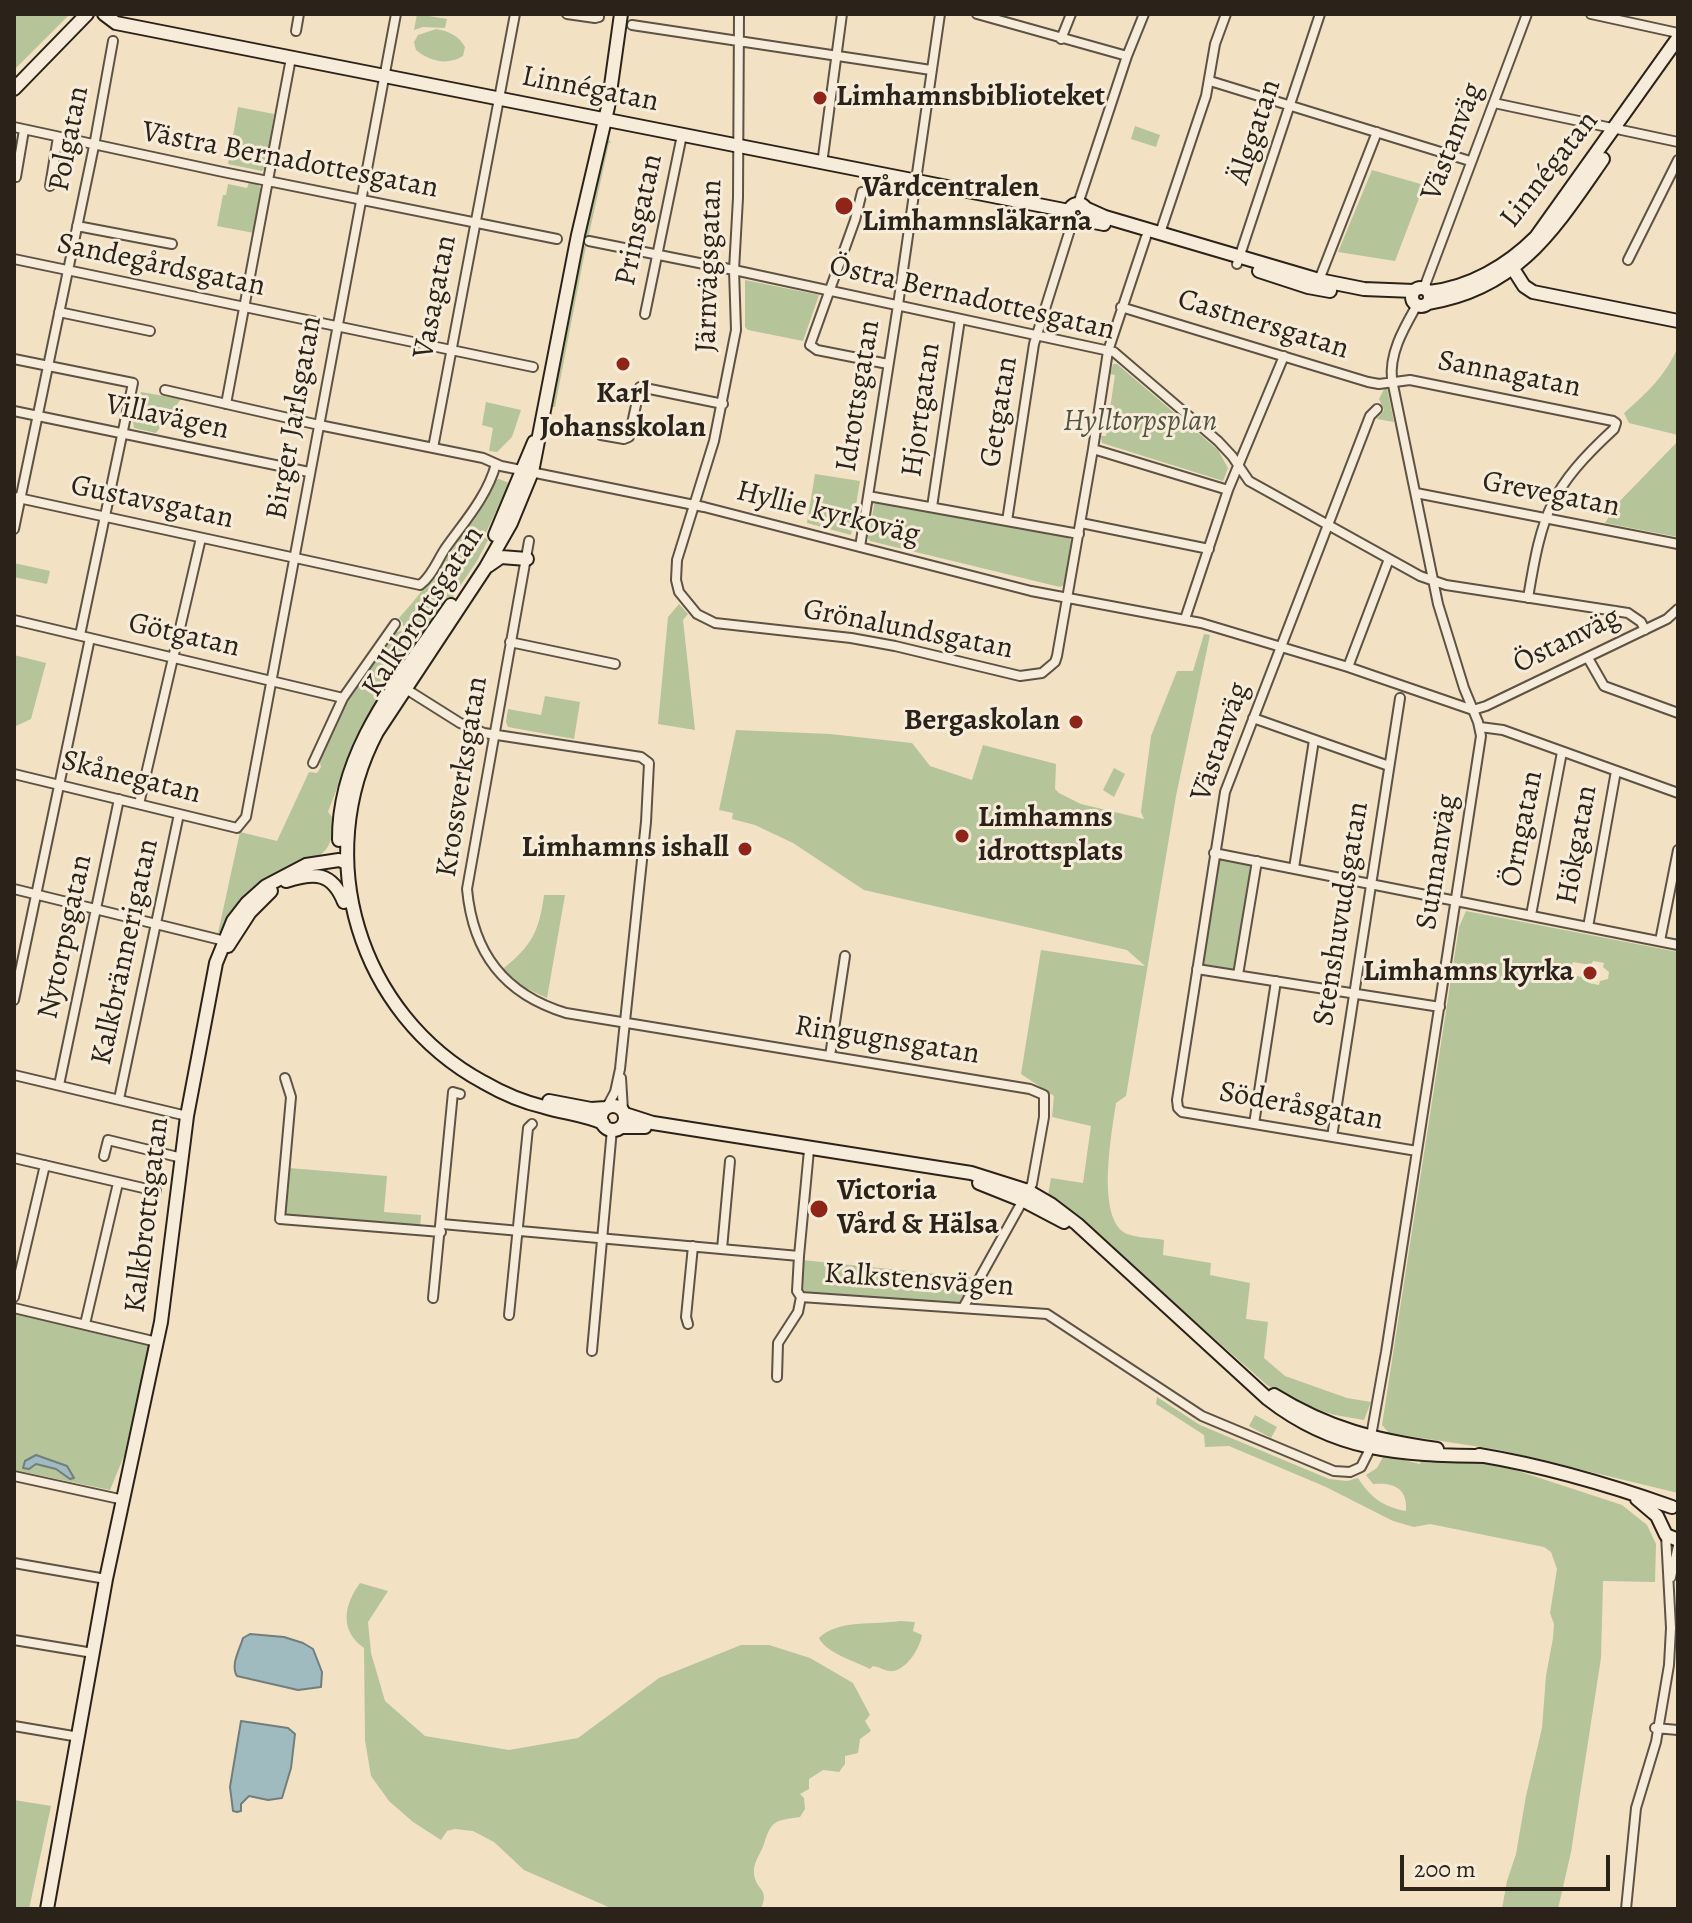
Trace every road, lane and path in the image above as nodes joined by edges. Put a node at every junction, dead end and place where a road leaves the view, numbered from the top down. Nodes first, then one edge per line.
1 (87, 14) edge
2 (104, 14) edge
3 (299, 14) edge
4 (396, 14) edge
5 (515, 14) edge
6 (567, 14) edge
7 (621, 14) edge
8 (739, 14) edge
9 (842, 14) edge
10 (940, 14) edge
11 (979, 14) edge
12 (1071, 14) edge
13 (1144, 14) edge
14 (1226, 14) edge
15 (1320, 14) edge
16 (1527, 14) edge
17 (1591, 14) edge
18 (599, 16) edge
19 (632, 25) dead end
20 (296, 31) dead end
21 (1678, 36) edge
22 (1061, 39) junction
23 (113, 41) dead end
24 (739, 42) junction
25 (1678, 51) edge
26 (836, 55) junction
27 (1127, 56) junction
28 (291, 58) junction
29 (931, 70) junction
30 (385, 77) junction
31 (1210, 81) junction
32 (14, 89) edge
33 (498, 99) junction
34 (1494, 103) junction
35 (1290, 107) junction
36 (605, 119) junction
37 (14, 127) edge
38 (24, 130) junction
39 (1620, 130) junction
40 (1377, 132) junction
41 (682, 135) junction
42 (58, 137) junction
43 (1678, 142) edge
44 (94, 146) junction
45 (738, 147) junction
46 (1678, 160) edge
47 (1470, 161) junction
48 (822, 164) junction
49 (16, 177) dead end
50 (915, 180) junction
51 (269, 181) junction
52 (50, 186) dead end
53 (862, 192) dead end
54 (361, 200) junction
55 (1078, 213) junction
56 (474, 222) junction
57 (77, 226) junction
58 (1160, 233) junction
59 (1146, 237) junction
60 (557, 239) dead end
61 (589, 241) dead end
62 (172, 244) dead end
63 (657, 255) junction
64 (14, 259) edge
65 (1238, 260) junction
66 (1628, 260) dead end
67 (1511, 264) junction
68 (734, 270) junction
69 (68, 271) junction
70 (1319, 280) junction
71 (828, 290) junction
72 (1421, 297) junction
73 (898, 305) junction
74 (1121, 307) junction
75 (245, 308) junction
76 (59, 312) junction
77 (645, 314) dead end
78 (960, 319) junction
79 (1678, 321) edge
80 (336, 328) junction
81 (150, 331) dead end
82 (1037, 336) junction
83 (450, 351) junction
84 (1108, 351) junction
85 (1284, 356) junction
86 (14, 359) edge
87 (888, 364) junction
88 (48, 366) junction
89 (533, 367) dead end
90 (1392, 380) junction
91 (165, 390) dead end
92 (226, 404) junction
93 (723, 404) junction
94 (1377, 409) dead end
95 (14, 411) edge
96 (38, 415) junction
97 (319, 425) junction
98 (124, 433) junction
99 (601, 435) dead end
100 (433, 448) junction
101 (1093, 449) junction
102 (496, 464) junction
103 (1239, 465) junction
104 (528, 471) junction
105 (309, 472) junction
106 (1228, 490) junction
107 (1416, 493) junction
108 (868, 496) junction
109 (18, 498) edge
110 (693, 505) junction
111 (932, 507) junction
112 (107, 518) junction
113 (1544, 518) junction
114 (1007, 521) junction
115 (1081, 523) junction
116 (1327, 526) junction
117 (14, 529) edge
118 (1079, 534) junction
119 (201, 538) junction
120 (529, 541) dead end
121 (1678, 544) edge
122 (860, 547) junction
123 (1209, 549) junction
124 (294, 558) junction
125 (527, 559) junction
126 (1389, 559) junction
127 (486, 567) junction
128 (1432, 580) junction
129 (1068, 598) junction
130 (1528, 598) junction
131 (688, 605) joint
132 (1678, 609) edge
133 (1185, 619) junction
134 (1667, 619) junction
135 (14, 620) edge
136 (1678, 623) edge
137 (395, 624) dead end
138 (1645, 630) junction
139 (85, 636) junction
140 (510, 642) junction
141 (1280, 646) junction
142 (173, 658) junction
143 (1588, 658) junction
144 (615, 664) dead end
145 (1348, 667) junction
146 (271, 681) junction
147 (406, 689) junction
148 (343, 698) junction
149 (1400, 698) dead end
150 (1473, 710) junction
151 (1678, 713) edge
152 (1253, 718) junction
153 (1480, 727) junction
154 (493, 735) junction
155 (1314, 740) junction
156 (1562, 752) junction
157 (313, 763) dead end
158 (1389, 766) junction
159 (1616, 771) junction
160 (14, 774) edge
161 (60, 785) junction
162 (1678, 793) edge
163 (119, 799) junction
164 (139, 804) junction
165 (338, 812) junction
166 (179, 814) junction
167 (237, 828) joint
168 (1678, 850) edge
169 (1214, 853) junction
170 (1257, 861) junction
171 (342, 863) junction
172 (306, 865) junction
173 (1294, 868) junction
174 (283, 882) junction
175 (1371, 882) junction
176 (14, 889) edge
177 (37, 894) junction
178 (1456, 900) junction
179 (344, 902) junction
180 (97, 909) junction
181 (1531, 915) junction
182 (155, 923) junction
183 (1588, 927) junction
184 (227, 941) junction
185 (1660, 941) junction
186 (1678, 945) edge
187 (845, 956) dead end
188 (1197, 969) junction
189 (1238, 975) junction
190 (1276, 981) junction
191 (1355, 994) junction
192 (14, 1000) edge
193 (1440, 1007) junction
194 (396, 1009) junction
195 (625, 1023) junction
196 (830, 1056) junction
197 (457, 1065) junction
198 (620, 1069) junction
199 (14, 1075) edge
200 (285, 1078) dead end
201 (59, 1085) junction
202 (460, 1094) dead end
203 (119, 1099) junction
204 (607, 1108) junction
205 (1178, 1108) joint
206 (187, 1116) junction
207 (617, 1121) junction
208 (532, 1124) dead end
209 (1254, 1124) junction
210 (1332, 1137) junction
211 (809, 1150) junction
212 (834, 1151) junction
213 (1417, 1151) junction
214 (104, 1156) dead end
215 (14, 1158) edge
216 (182, 1158) junction
217 (730, 1161) dead end
218 (45, 1165) junction
219 (118, 1183) junction
220 (156, 1191) dead end
221 (1026, 1196) junction
222 (441, 1228) junction
223 (517, 1231) junction
224 (602, 1238) junction
225 (693, 1246) junction
226 (722, 1249) junction
227 (799, 1256) junction
228 (14, 1297) edge
229 (801, 1297) junction
230 (433, 1298) dead end
231 (14, 1308) edge
232 (963, 1308) junction
233 (509, 1315) dead end
234 (85, 1324) junction
235 (688, 1324) dead end
236 (157, 1342) junction
237 (592, 1351) dead end
238 (777, 1377) dead end
239 (1370, 1443) junction
240 (14, 1476) edge
241 (1623, 1489) junction
242 (120, 1499) junction
243 (1675, 1506) edge
244 (1668, 1533) edge
245 (1678, 1546) edge
246 (15, 1566) edge
247 (102, 1578) junction
248 (1668, 1594) junction
249 (14, 1640) edge
250 (89, 1652) junction
251 (14, 1726) edge
252 (1656, 1728) junction
253 (1678, 1730) edge
254 (76, 1736) junction
255 (40, 1909) edge
256 (47, 1909) edge
257 (1626, 1909) edge

1 - 32 street
2 - 28 street, Linnégatan
3 - 20 street
4 - 30 street, Birger Jarlsgatan
5 - 33 street, Vasagatan
6 - 18 street
7 - 36 street, Kalkbrottsgatan
8 - 24 street, Järnvägsgatan
9 - 26 street
10 - 29 street, Idrottsgatan
11 - 22 street
12 - 22 street
13 - 27 street, Getgatan
14 - 31 street
15 - 35 street, Älggatan
16 - 34 street, Västanväg
17 - 21 street
19 - 24 street
21 - 39 street, Linnégatan
22 - 27 street
23 - 44 street, Polgatan
24 - 26 street
24 - 45 street, Järnvägsgatan
25 - 39 street, Linnégatan
26 - 29 street
26 - 48 street
27 - 55 street, Getgatan
28 - 30 street, Linnégatan
28 - 51 street
29 - 50 street, Idrottsgatan
30 - 33 street, Linnégatan
30 - 54 street, Birger Jarlsgatan
31 - 35 street
31 - 58 street
33 - 36 street, Linnégatan
33 - 56 street, Vasagatan
34 - 39 street
34 - 47 street, Västanväg
35 - 40 street
35 - 65 street, Älggatan
36 - 41 street, Linnégatan
36 - 104 street, Kalkbrottsgatan
37 - 38 street, Västra Bernadottesgatan
38 - 42 street, Västra Bernadottesgatan
38 - 49 street
39 - 43 street
39 - 67 street, Linnégatan
40 - 47 street
40 - 70 street
41 - 45 street, Linnégatan
41 - 63 street, Prinsgatan
42 - 44 street, Västra Bernadottesgatan
42 - 52 street
44 - 51 street, Västra Bernadottesgatan
44 - 57 street, Polgatan
45 - 48 street, Linnégatan
45 - 68 street, Järnvägsgatan
46 - 66 street
47 - 72 street, Västanväg
48 - 50 street, Linnégatan
50 - 55 street, Linnégatan
50 - 73 street, Idrottsgatan
51 - 54 street, Västra Bernadottesgatan
51 - 75 street
53 - 71 street
54 - 56 street, Västra Bernadottesgatan
54 - 80 street, Birger Jarlsgatan
55 - 58 street, Linnégatan
55 - 59 street, Linnégatan
55 - 82 street, Getgatan
56 - 60 street, Västra Bernadottesgatan
56 - 83 street, Vasagatan
57 - 62 street
57 - 69 street, Polgatan
58 - 65 street, Linnégatan
59 - 65 street, Linnégatan
59 - 74 street
61 - 63 street, Östra Bernadottesgatan
63 - 68 street, Östra Bernadottesgatan
63 - 77 street, Prinsgatan
64 - 69 street, Sandegårdsgatan
65 - 70 street, Linnégatan
65 - 72 street, Linnégatan
67 - 72 street, Linnégatan
67 - 79 street
68 - 71 street, Östra Bernadottesgatan
68 - 93 street, Järnvägsgatan
69 - 75 street, Sandegårdsgatan
69 - 76 street, Polgatan
70 - 72 street, Linnégatan
71 - 73 street, Östra Bernadottesgatan
71 - 87 street
72 - 90 street, Sunnanväg
73 - 78 street, Östra Bernadottesgatan
73 - 87 street, Idrottsgatan
74 - 84 street
74 - 85 street, Castnersgatan
75 - 80 street, Sandegårdsgatan
75 - 92 street
76 - 81 street
76 - 88 street, Polgatan
78 - 82 street, Östra Bernadottesgatan
78 - 111 street, Hjortgatan
80 - 83 street, Sandegårdsgatan
80 - 97 street, Birger Jarlsgatan
82 - 84 street, Östra Bernadottesgatan
82 - 114 street, Getgatan
83 - 89 street, Sandegårdsgatan
83 - 100 street, Vasagatan
84 - 101 street
84 - 103 street, Östra Bernadottesgatan
85 - 90 street, Castnersgatan
85 - 103 street
86 - 88 street
87 - 108 street, Idrottsgatan
88 - 96 street, Polgatan
88 - 98 street
90 - 107 street, Sunnanväg
90 - 113 street, Sannagatan
91 - 92 street, Hyllie kyrkoväg
92 - 97 street, Hyllie kyrkoväg
93 - 99 street
93 - 110 street, Järnvägsgatan
94 - 116 street, Västanväg
95 - 96 street, Villavägen
96 - 98 street, Villavägen
96 - 109 street, Polgatan
97 - 100 street, Hyllie kyrkoväg
97 - 105 street, Birger Jarlsgatan
98 - 105 street, Villavägen
98 - 112 street
100 - 102 street, Hyllie kyrkoväg
101 - 106 street
101 - 115 street
102 - 104 street, Hyllie kyrkoväg
102 - 124 street, Gustavsgatan
103 - 106 street
103 - 116 street, Östra Bernadottesgatan
104 - 110 street, Hyllie kyrkoväg
104 - 127 street, Kalkbrottsgatan
104 - 165 street, Kalkbrottsgatan
105 - 124 street, Birger Jarlsgatan
106 - 123 street
107 - 113 street, Grevegatan
107 - 128 street, Sunnanväg
108 - 111 street
108 - 122 street, Idrottsgatan
109 - 112 street, Gustavsgatan
109 - 117 street, Polgatan
110 - 122 street, Hyllie kyrkoväg
110 - 131 street, Järnvägsgatan
111 - 114 street
112 - 119 street, Gustavsgatan
112 - 139 street
113 - 121 street, Grevegatan
113 - 130 street
114 - 118 street
115 - 118 street
115 - 123 street
116 - 126 street, Östra Bernadottesgatan
116 - 141 street, Västanväg
118 - 129 street
119 - 124 street, Gustavsgatan
119 - 142 street
120 - 125 street, Krossverksgatan
122 - 129 street, Hyllie kyrkoväg
123 - 133 street
124 - 146 street, Birger Jarlsgatan
125 - 127 street
125 - 140 street, Krossverksgatan
126 - 128 street, Östra Bernadottesgatan
126 - 145 street
127 - 147 street, Kalkbrottsgatan
128 - 130 street, Östra Bernadottesgatan
128 - 150 street, Sunnanväg
129 - 131 street, Grönalundsgatan
129 - 133 street, Hyllie kyrkoväg
130 - 138 street, Östra Bernadottesgatan
132 - 134 street, Östanväg
133 - 141 street, Hyllie kyrkoväg
134 - 136 street
134 - 138 street, Östanväg
135 - 139 street, Götgatan
137 - 148 street
138 - 143 street, Östanväg
139 - 142 street, Götgatan
139 - 161 street
140 - 144 street
140 - 154 street, Krossverksgatan
141 - 145 street, Hyllie kyrkoväg
141 - 152 street, Västanväg
142 - 146 street, Götgatan
142 - 164 street
143 - 150 street, Östanväg
143 - 151 street
145 - 150 street, Hyllie kyrkoväg
146 - 148 street, Götgatan
146 - 167 street, Birger Jarlsgatan
147 - 154 street
147 - 171 street, Kalkbrottsgatan
148 - 157 street
149 - 158 street, Stenshuvudsgatan
150 - 153 street, Sunnanväg
152 - 155 street
152 - 169 street, Västanväg
153 - 156 street
153 - 178 street, Sunnanväg
154 - 195 street, Krossverksgatan
154 - 195 street
155 - 158 street
155 - 173 street
156 - 159 street
156 - 181 street, Örngatan
158 - 175 street, Stenshuvudsgatan
159 - 162 street
159 - 183 street, Hökgatan
160 - 161 street, Skånegatan
161 - 163 street, Skånegatan
161 - 177 street
163 - 164 street, Skånegatan
163 - 180 street, Nytorpsgatan
164 - 166 street, Skånegatan
165 - 171 street, Kalkbrottsgatan
165 - 172 street
166 - 167 street, Skånegatan
166 - 182 street, Kalkbrännerigatan
168 - 185 street
169 - 170 street
169 - 188 street, Västanväg
170 - 173 street
170 - 189 street
171 - 172 street, Kalkbrottsgatan
171 - 174 street, Kalkbrottsgatan
171 - 179 street, Kalkbrottsgatan
171 - 194 street
172 - 184 street, Kalkbrottsgatan
173 - 175 street
174 - 179 street
174 - 184 street, Kalkbrottsgatan
175 - 178 street
175 - 191 street, Stenshuvudsgatan
176 - 177 street
177 - 180 street
177 - 192 street
178 - 181 street
178 - 193 street, Sunnanväg
179 - 194 street, Kalkbrottsgatan
180 - 182 street
180 - 201 street, Nytorpsgatan
181 - 183 street
182 - 184 street
182 - 203 street, Kalkbrännerigatan
183 - 185 street
184 - 206 street, Kalkbrottsgatan
185 - 186 street
187 - 196 street
188 - 189 street
188 - 205 street, Västanväg
189 - 190 street
190 - 191 street
190 - 209 street
191 - 193 street
191 - 210 street, Stenshuvudsgatan
193 - 213 street, Sunnanväg
194 - 197 street
195 - 196 street, Ringugnsgatan
195 - 198 street
196 - 221 street, Ringugnsgatan
197 - 204 street
197 - 207 street
198 - 204 street
198 - 207 street
199 - 201 street
200 - 222 street, Kalkstensvägen
201 - 203 street
202 - 222 street
203 - 206 street
204 - 207 street
205 - 209 street, Söderåsgatan
206 - 216 street, Kalkbrottsgatan
207 - 211 street
207 - 212 street
207 - 224 street
208 - 223 street
209 - 210 street, Söderåsgatan
210 - 213 street, Söderåsgatan
211 - 212 street
211 - 227 street
212 - 221 street
213 - 239 street, Sunnanväg
214 - 216 street
215 - 218 street
216 - 236 street, Kalkbrottsgatan
217 - 226 street
218 - 219 street
218 - 228 street
219 - 220 street
219 - 234 street
221 - 232 street
221 - 239 street
222 - 223 street, Kalkstensvägen
222 - 230 street
223 - 224 street, Kalkstensvägen
223 - 233 street
224 - 225 street, Kalkstensvägen
224 - 237 street
225 - 226 street, Kalkstensvägen
225 - 235 street
226 - 227 street, Kalkstensvägen
227 - 229 street, Kalkstensvägen
229 - 232 street, Kalkstensvägen
229 - 238 street
231 - 234 street
232 - 239 street, Kalkstensvägen
234 - 236 street
236 - 242 street, Kalkbrottsgatan
239 - 241 street
240 - 242 street
241 - 243 street
241 - 244 street
242 - 247 street, Kalkbrottsgatan
243 - 244 street
244 - 248 street
245 - 248 street
246 - 247 street
247 - 250 street, Kalkbrottsgatan
248 - 252 street
249 - 250 street
250 - 254 street, Kalkbrottsgatan
251 - 254 street
252 - 253 street
252 - 257 street
254 - 255 street, Kalkbrottsgatan
254 - 256 street, Kalkbrottsgatan

